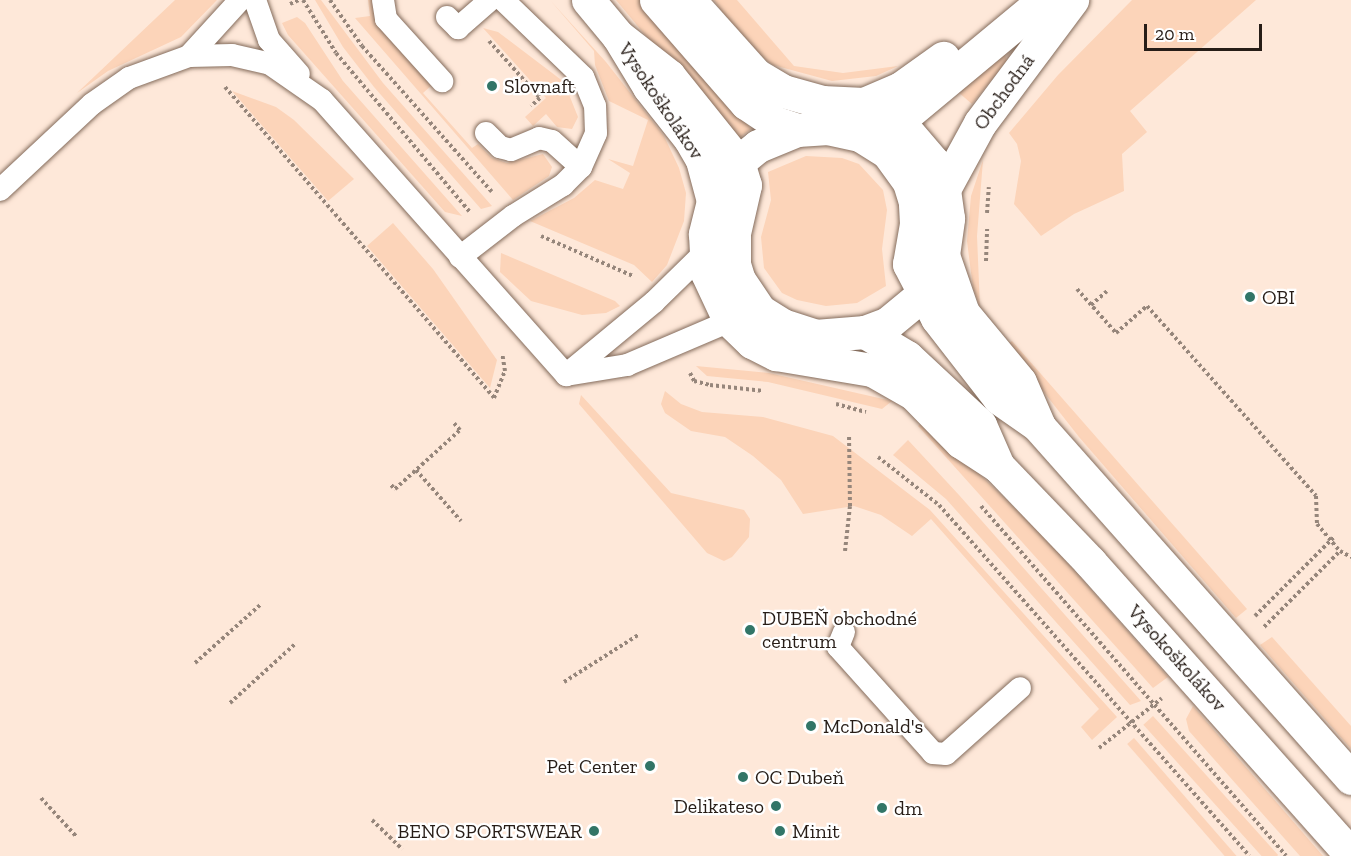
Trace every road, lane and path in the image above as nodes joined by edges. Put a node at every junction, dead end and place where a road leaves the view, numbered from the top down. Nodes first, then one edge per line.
1 (240, 0) edge
2 (255, 0) edge
3 (303, 0) edge
4 (330, 0) edge
5 (383, 0) edge
6 (490, 0) edge
7 (503, 0) edge
8 (588, 0) edge
9 (656, 0) edge
10 (689, 0) edge
11 (1072, 0) edge
12 (1039, 3) edge
13 (447, 17) dead end
14 (618, 36) junction
15 (487, 39) dead end
16 (189, 56) junction
17 (442, 81) dead end
18 (232, 86) dead end
19 (322, 100) junction
20 (862, 119) junction
21 (898, 122) junction
22 (797, 130) junction
23 (489, 137) joint
24 (738, 162) junction
25 (581, 167) junction
26 (944, 189) junction
27 (0, 190) edge
28 (713, 201) junction
29 (471, 213) dead end
30 (513, 216) junction
31 (704, 253) junction
32 (942, 255) junction
33 (460, 257) junction
34 (1077, 289) dead end
35 (1107, 291) dead end
36 (922, 295) junction
37 (654, 302) junction
38 (1091, 305) junction
39 (760, 311) junction
40 (729, 320) junction
41 (866, 332) junction
42 (495, 342) dead end
43 (675, 345) junction
44 (566, 375) junction
45 (775, 393) dead end
46 (829, 402) dead end
47 (869, 413) dead end
48 (454, 423) dead end
49 (1039, 426) junction
50 (849, 436) dead end
51 (879, 457) dead end
52 (999, 465) junction
53 (416, 470) junction
54 (391, 485) dead end
55 (977, 502) dead end
56 (461, 521) dead end
57 (1332, 539) junction
58 (845, 551) dead end
59 (1340, 551) junction
60 (1351, 557) edge
61 (260, 605) dead end
62 (1252, 619) dead end
63 (1262, 630) dead end
64 (844, 632) dead end
65 (638, 635) dead end
66 (295, 644) dead end
67 (195, 663) dead end
68 (564, 682) dead end
69 (1020, 688) dead end
70 (1168, 692) dead end
71 (230, 703) dead end
72 (1152, 705) junction
73 (1131, 722) junction
74 (1099, 748) dead end
75 (1351, 778) edge
76 (41, 798) dead end
77 (372, 820) dead end
78 (76, 836) dead end
79 (402, 849) dead end
80 (1351, 855) edge
81 (1250, 856) edge
82 (1286, 856) edge

1 - 16 lane
2 - 19 lane
3 - 29 path
4 - 30 path
5 - 17 lane
6 - 13 lane
7 - 25 lane
8 - 14 street, Vysokoškolákov
9 - 22 street, Vysokoškolákov
10 - 20 street, Vysokoškolákov
11 - 26 street, Obchodná
12 - 20 street, Obchodná
12 - 21 street, Obchodná
14 - 24 street, Vysokoškolákov
14 - 28 street, Vysokoškolákov
15 - 23 path
16 - 19 lane
16 - 27 lane
18 - 42 path
19 - 33 lane
20 - 21 street, Vysokoškolákov
20 - 22 street, Vysokoškolákov
20 - 36 street, Vysokoškolákov
21 - 26 street, Vysokoškolákov
22 - 24 street, Vysokoškolákov
23 - 25 lane
24 - 28 street, Vysokoškolákov
24 - 39 street, Vysokoškolákov
25 - 30 lane
26 - 32 street, Vysokoškolákov
28 - 31 street, Vysokoškolákov
30 - 33 lane
30 - 37 path
31 - 37 lane
31 - 40 street, Vysokoškolákov
32 - 36 street, Vysokoškolákov
32 - 49 street, Vysokoškolákov
33 - 44 lane
34 - 38 path
35 - 38 path
36 - 41 street, Vysokoškolákov
36 - 49 street, Vysokoškolákov
37 - 44 lane
38 - 57 path
39 - 40 lane
39 - 41 street, Vysokoškolákov
40 - 43 lane
40 - 52 street, Vysokoškolákov
41 - 52 street, Vysokoškolákov
43 - 44 lane
43 - 45 path
46 - 47 path
48 - 53 path
49 - 75 street, Vysokoškolákov
50 - 58 path
51 - 73 path
52 - 80 street, Vysokoškolákov
53 - 54 path
53 - 56 path
55 - 72 path
57 - 59 path
57 - 62 path
59 - 60 path
59 - 63 path
61 - 67 path
64 - 69 lane
65 - 68 path
66 - 71 path
70 - 72 path
72 - 73 path
72 - 82 path
73 - 74 path
73 - 81 path
76 - 78 path
77 - 79 path

